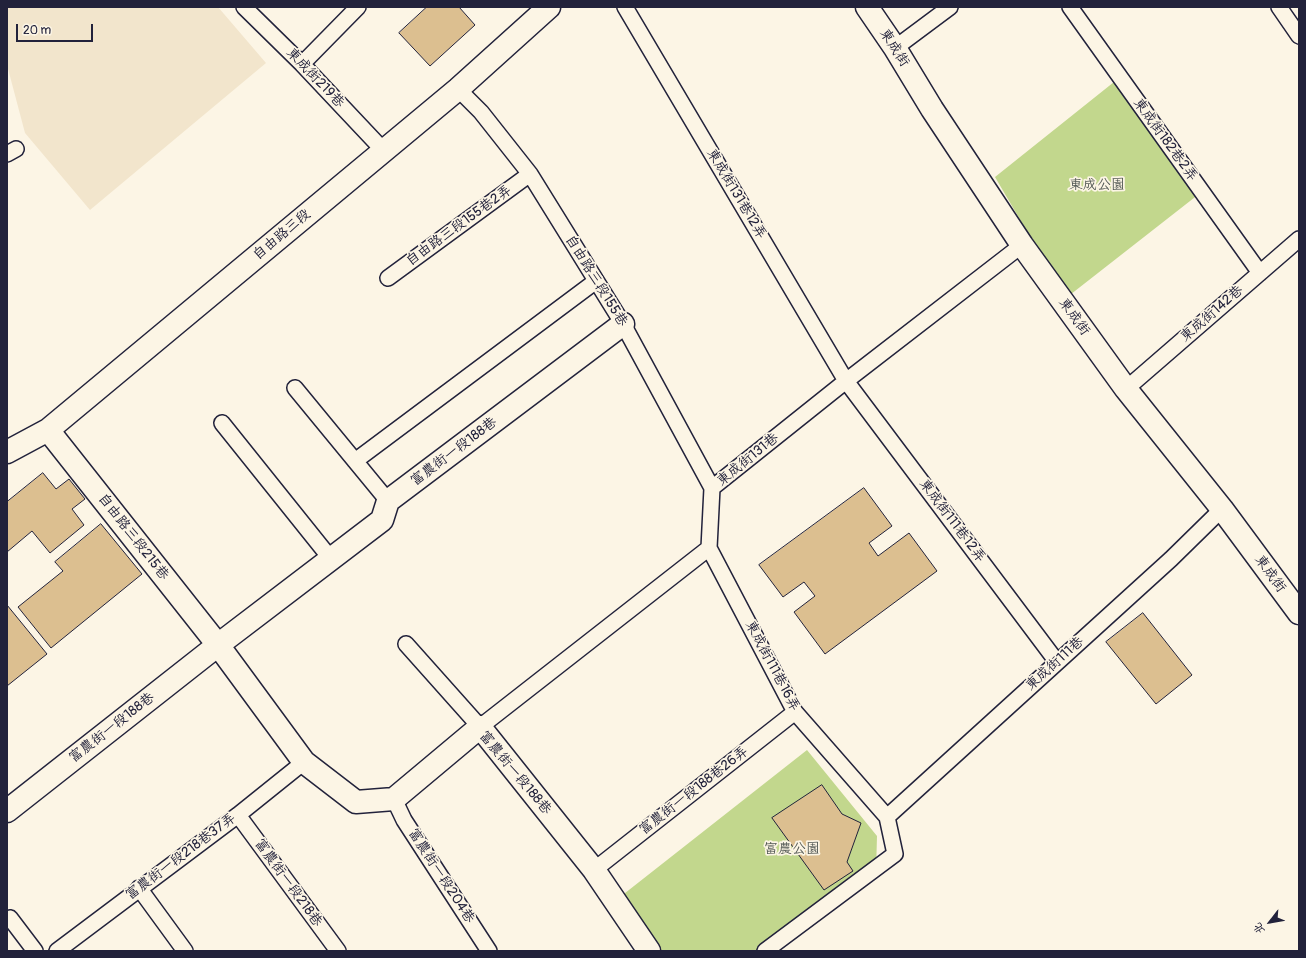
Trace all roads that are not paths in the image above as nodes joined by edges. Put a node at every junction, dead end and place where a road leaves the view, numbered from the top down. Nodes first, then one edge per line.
1 (244, 7) edge
2 (358, 7) edge
3 (549, 7) edge
4 (625, 7) edge
5 (867, 7) edge
6 (950, 7) edge
7 (1070, 7) edge
8 (1279, 7) edge
9 (1299, 36) edge
10 (895, 48) junction
11 (302, 64) junction
12 (458, 89) junction
13 (384, 151) junction
14 (530, 174) junction
15 (1299, 239) edge
16 (1022, 245) junction
17 (1260, 273) junction
18 (388, 278) dead end
19 (596, 281) junction
20 (623, 324) junction
21 (846, 380) junction
22 (295, 388) dead end
23 (1126, 389) junction
24 (222, 422) dead end
25 (48, 430) junction
26 (7, 452) edge
27 (356, 461) junction
28 (712, 488) junction
29 (388, 501) junction
30 (1222, 508) junction
31 (709, 548) junction
32 (331, 558) junction
33 (1299, 613) edge
34 (406, 644) dead end
35 (218, 645) junction
36 (1057, 662) junction
37 (795, 712) junction
38 (480, 727) junction
39 (304, 762) junction
40 (394, 799) junction
41 (7, 812) edge
42 (238, 815) junction
43 (887, 817) junction
44 (594, 870) junction
45 (140, 888) junction
46 (10, 918) dead end
47 (35, 951) edge
48 (57, 951) edge
49 (185, 951) edge
50 (338, 951) edge
51 (489, 951) edge
52 (649, 951) edge
53 (765, 951) edge

1 - 11 lane, 東成街219巷
2 - 11 lane
3 - 12 street, 自由路三段
4 - 21 lane, 東成街131巷12弄
5 - 10 street, 東成街
6 - 10 lane
7 - 17 lane, 東成街182巷2弄
8 - 9 lane
10 - 16 street, 東成街
11 - 13 lane, 東成街219巷
12 - 13 street, 自由路三段
12 - 14 lane, 自由路三段155巷
13 - 25 street, 自由路三段
14 - 18 lane, 自由路三段155巷2弄
14 - 19 lane, 自由路三段155巷
15 - 17 lane, 東成街142巷
16 - 21 lane, 東成街131巷
16 - 23 street, 東成街
17 - 23 lane, 東成街142巷
19 - 20 lane, 自由路三段155巷
19 - 27 lane
20 - 28 lane, 自由路三段155巷
20 - 29 street, 富農街一段188巷
21 - 28 lane, 東成街131巷
21 - 36 lane, 東成街111巷12弄
22 - 27 lane
23 - 30 street, 東成街
24 - 32 lane
25 - 26 street, 自由路三段
25 - 35 street, 自由路三段215巷
27 - 29 lane
28 - 31 lane, 東成街131巷
29 - 32 street, 富農街一段188巷
30 - 33 street, 東成街
30 - 36 lane, 東成街111巷
31 - 37 lane, 東成街111巷16弄
31 - 38 lane
32 - 35 street, 富農街一段188巷
34 - 38 lane
35 - 39 street
35 - 41 street, 富農街一段188巷
36 - 43 lane, 東成街111巷
37 - 43 lane, 東成街111巷16弄
37 - 44 lane, 富農街一段188巷26弄
38 - 40 street, 富農街一段188巷
38 - 44 street, 富農街一段188巷
39 - 40 street
39 - 42 lane, 富農街一段218巷37弄
40 - 51 lane, 富農街一段204巷
42 - 45 lane, 富農街一段218巷37弄
42 - 50 lane, 富農街一段218巷
43 - 53 lane, 東成街111巷16弄
44 - 52 street, 富農街一段188巷
45 - 48 lane, 富農街一段218巷37弄
45 - 49 lane
46 - 47 lane

